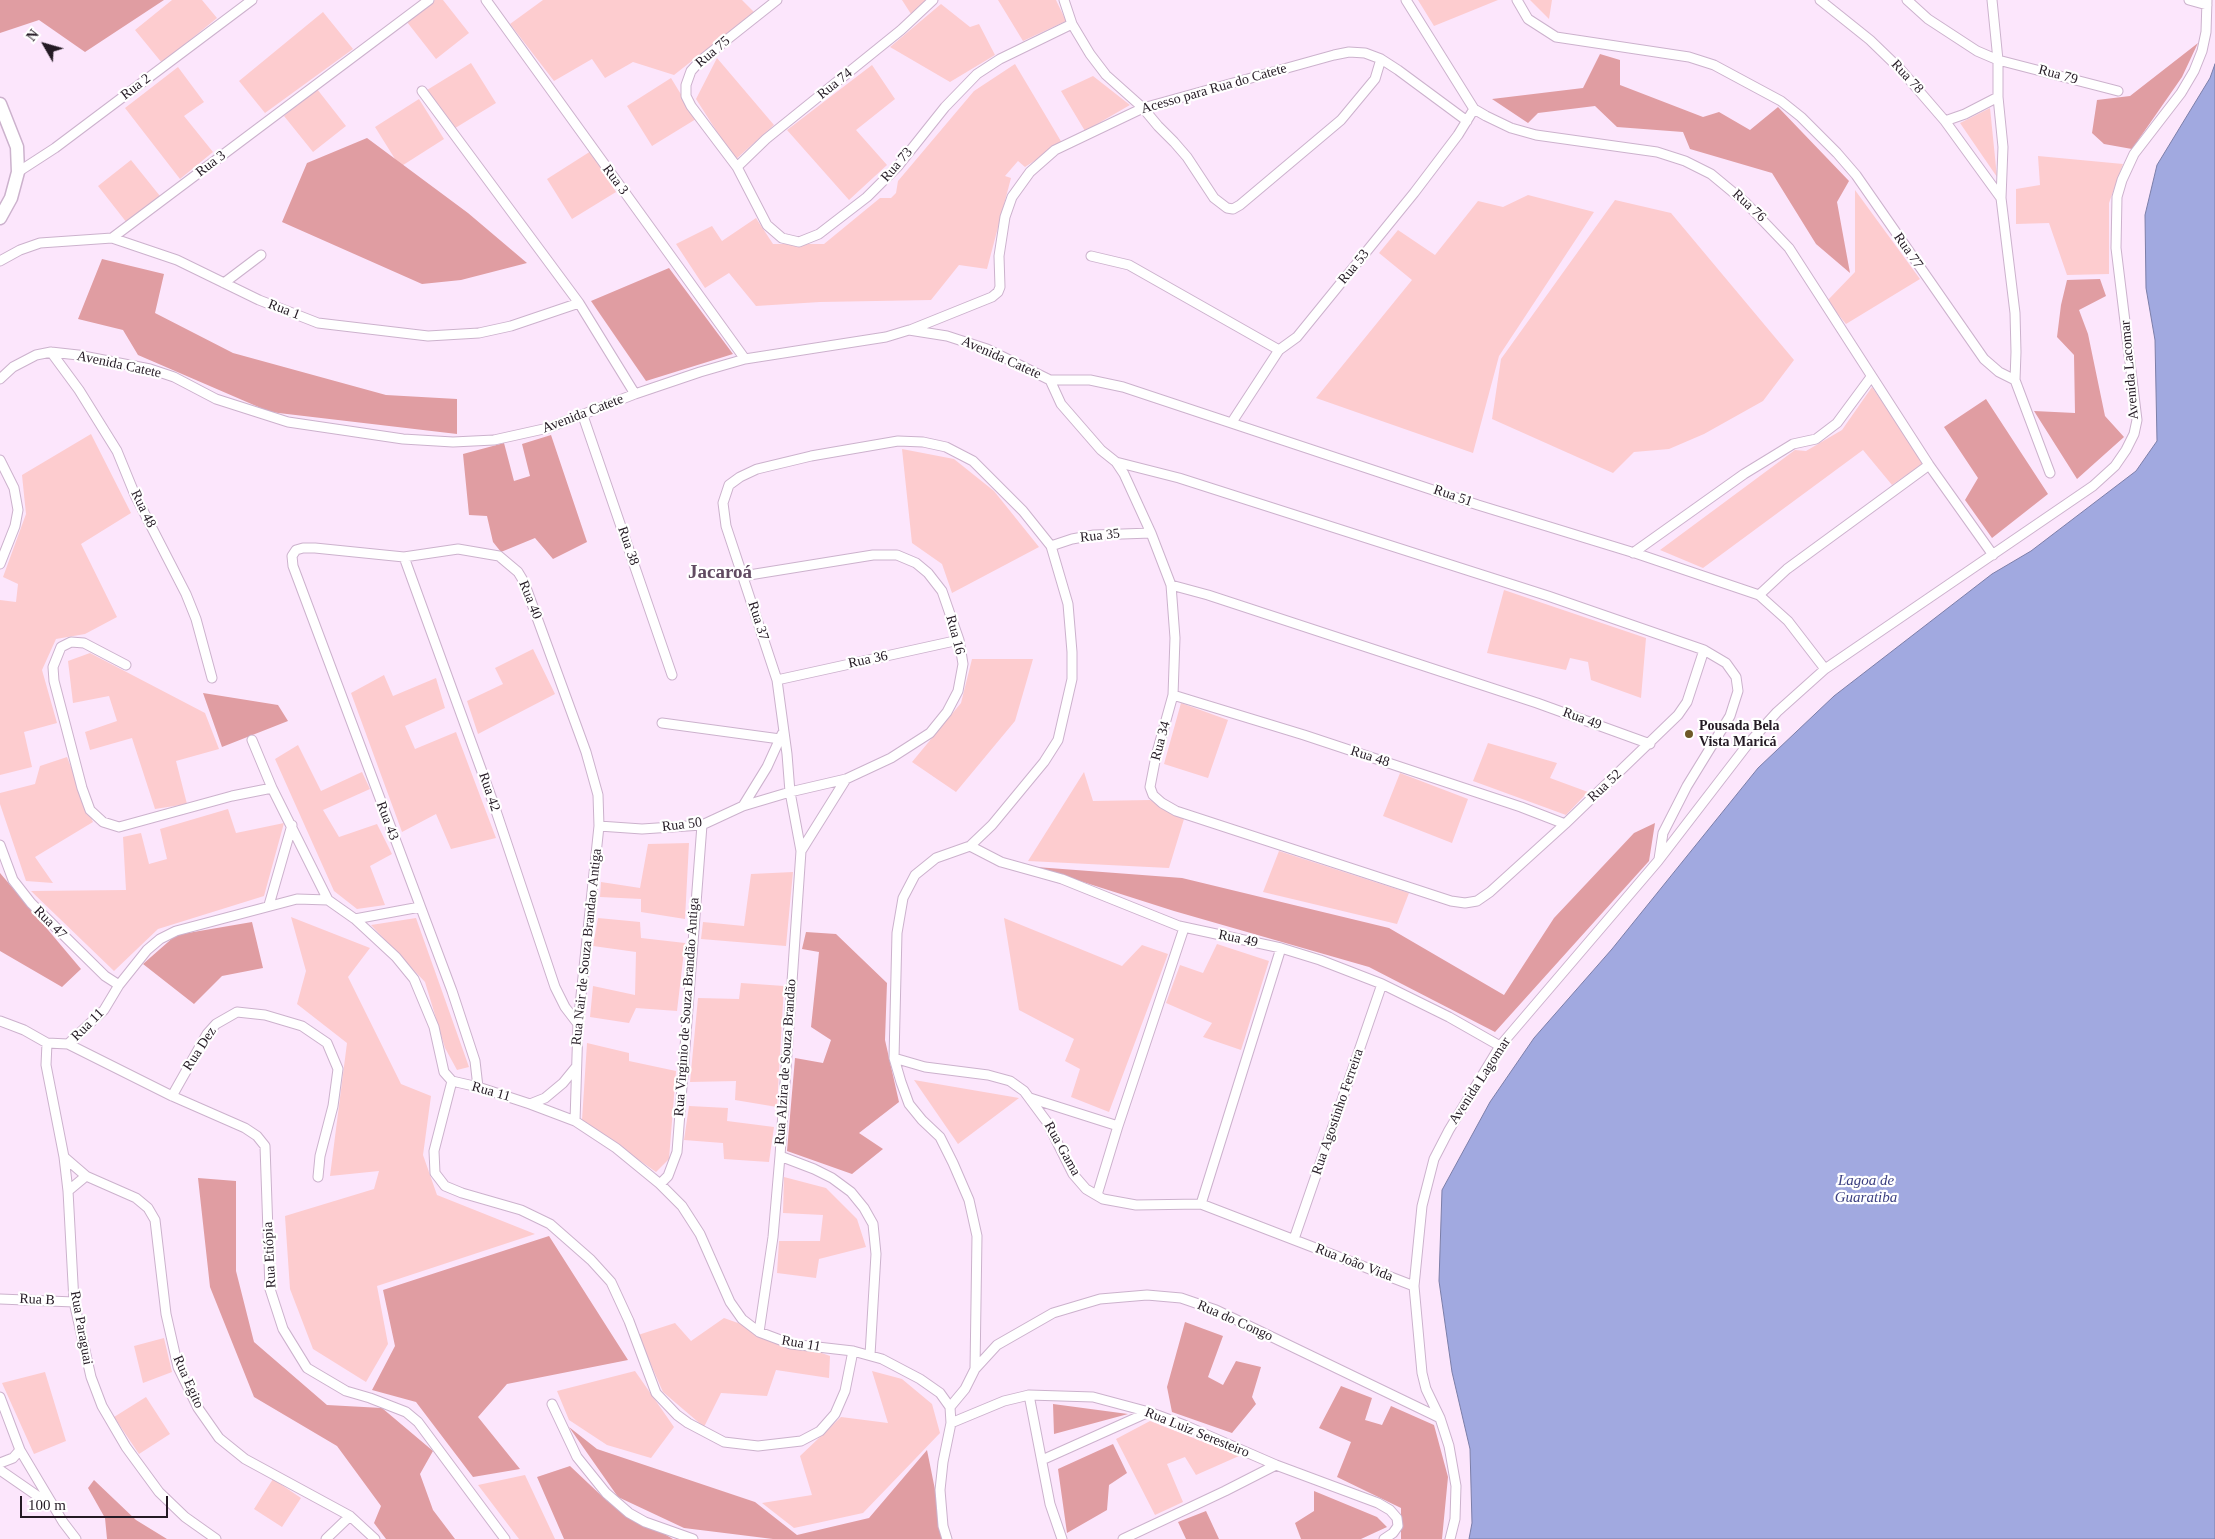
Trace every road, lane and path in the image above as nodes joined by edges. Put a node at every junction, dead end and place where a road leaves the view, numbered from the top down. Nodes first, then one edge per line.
1 (252, 0) edge
2 (429, 0) edge
3 (486, 0) edge
4 (776, 0) edge
5 (933, 0) edge
6 (1064, 0) edge
7 (1406, 0) edge
8 (1517, 0) edge
9 (1820, 0) edge
10 (1907, 0) edge
11 (1992, 0) edge
12 (2189, 0) edge
13 (2207, 3) edge
14 (1072, 24) junction
15 (1382, 59) junction
16 (1998, 60) junction
17 (422, 91) dead end
18 (2118, 91) dead end
19 (1998, 97) junction
20 (0, 104) edge
21 (1143, 108) junction
22 (1474, 109) junction
23 (1467, 121) junction
24 (1945, 121) junction
25 (737, 167) junction
26 (18, 172) junction
27 (2001, 198) junction
28 (0, 218) edge
29 (112, 238) junction
30 (261, 255) dead end
31 (1091, 256) dead end
32 (0, 261) edge
33 (224, 283) junction
34 (579, 303) junction
35 (909, 330) junction
36 (1279, 350) junction
37 (51, 352) junction
38 (745, 359) junction
39 (1871, 377) junction
40 (0, 379) edge
41 (1050, 380) junction
42 (2015, 380) junction
43 (636, 394) junction
44 (584, 416) junction
45 (1232, 422) junction
46 (0, 460) edge
47 (1116, 462) junction
48 (1929, 466) junction
49 (2050, 473) dead end
50 (1151, 533) junction
51 (1050, 546) junction
52 (1633, 553) junction
53 (1993, 555) junction
54 (292, 556) joint
55 (404, 557) junction
56 (0, 564) edge
57 (743, 576) junction
58 (1170, 585) junction
59 (1759, 595) junction
60 (958, 640) junction
61 (1704, 650) junction
62 (126, 665) dead end
63 (1825, 669) junction
64 (672, 675) dead end
65 (212, 678) dead end
66 (777, 680) junction
67 (1173, 695) junction
68 (662, 723) dead end
69 (784, 729) junction
70 (780, 739) junction
71 (252, 740) dead end
72 (1650, 744) junction
73 (846, 779) junction
74 (272, 788) junction
75 (790, 792) junction
76 (743, 806) junction
77 (1565, 824) junction
78 (292, 825) junction
79 (702, 825) junction
80 (599, 826) junction
81 (0, 845) edge
82 (970, 846) junction
83 (801, 851) junction
84 (1658, 861) junction
85 (328, 900) junction
86 (1477, 901) joint
87 (269, 905) junction
88 (420, 907) junction
89 (355, 919) junction
90 (1184, 928) junction
91 (1281, 948) junction
92 (1382, 984) junction
93 (119, 986) junction
94 (0, 1021) edge
95 (578, 1024) junction
96 (47, 1043) junction
97 (68, 1044) junction
98 (1500, 1046) junction
99 (894, 1058) junction
100 (576, 1068) junction
101 (452, 1081) junction
102 (478, 1087) junction
103 (172, 1096) junction
104 (1030, 1098) junction
105 (530, 1104) junction
106 (575, 1121) junction
107 (1118, 1126) junction
108 (780, 1156) junction
109 (64, 1157) junction
110 (86, 1176) junction
111 (318, 1177) dead end
112 (660, 1184) junction
113 (68, 1191) junction
114 (1097, 1195) junction
115 (1201, 1204) junction
116 (1294, 1239) junction
117 (1414, 1286) junction
118 (0, 1299) edge
119 (74, 1302) junction
120 (759, 1332) junction
121 (853, 1351) junction
122 (870, 1355) junction
123 (974, 1370) junction
124 (1029, 1395) junction
125 (0, 1397) edge
126 (552, 1404) dead end
127 (950, 1407) junction
128 (1149, 1412) junction
129 (1440, 1418) junction
130 (951, 1423) junction
131 (20, 1450) junction
132 (1042, 1460) junction
133 (0, 1463) edge
134 (1276, 1465) junction
135 (0, 1470) edge
136 (54, 1508) junction
137 (350, 1516) junction
138 (76, 1539) edge
139 (216, 1539) edge
140 (326, 1539) edge
141 (375, 1539) edge
142 (505, 1539) edge
143 (693, 1539) edge
144 (947, 1539) edge
145 (1062, 1539) edge
146 (1123, 1539) edge
147 (1384, 1539) edge
148 (1450, 1539) edge

1 - 26 street, Rua 2
2 - 29 street, Rua 3
3 - 38 street, Rua 3
4 - 25 street, Rua 75
5 - 25 street, Rua 74
6 - 14 street
7 - 22 street
8 - 42 street, Rua 77
9 - 24 street, Rua 78
10 - 16 street, Rua 79
11 - 16 street
12 - 13 street
13 - 53 street, Avenida Lacomar
14 - 21 street
14 - 25 street, Rua 73
15 - 21 street, Acesso para Rua do Catete
15 - 21 street
15 - 23 street, Acesso para Rua do Catete
16 - 18 street, Rua 79
16 - 19 street
17 - 34 street
19 - 24 street
19 - 27 street
20 - 26 main road
21 - 35 street, Acesso para Rua do Catete
22 - 23 street, Rua 53
22 - 39 street, Rua 76
23 - 36 street, Rua 53
24 - 27 street, Rua 78
26 - 28 main road
27 - 42 street
29 - 32 street, Rua 1
29 - 33 street, Rua 1
30 - 33 street
31 - 36 street
33 - 34 street, Rua 1
34 - 43 street
35 - 38 street, Avenida Catete
35 - 41 street, Avenida Catete
36 - 45 street, Rua 53
37 - 40 street, Avenida Catete
37 - 44 street, Avenida Catete
37 - 65 street, Rua 48
38 - 43 street, Avenida Catete
39 - 48 street, Rua 76
39 - 52 street
41 - 45 street, Rua 51
41 - 47 street, Rua 34
42 - 49 street
43 - 44 street, Avenida Catete
44 - 64 street, Rua 38
45 - 52 street, Rua 51
46 - 56 street
47 - 50 street, Rua 34
47 - 61 street
48 - 53 street, Rua 76
48 - 59 street
50 - 51 street, Rua 35
50 - 58 street, Rua 34
51 - 57 street, Rua 37
51 - 82 street
52 - 59 street, Rua 51
53 - 63 street, Avenida Lacomar
54 - 55 street, Rua 40
54 - 88 street, Rua 43
55 - 80 street, Rua 40
55 - 95 street, Rua 42
57 - 60 street, Rua 16
57 - 66 street, Rua 37
58 - 67 street, Rua 34
58 - 72 street, Rua 49
59 - 63 street, Rua 51
60 - 66 street, Rua 36
60 - 73 street, Rua 16
61 - 72 street, Rua 52
61 - 84 street
62 - 74 street
63 - 84 street, Avenida Lagomar
66 - 69 street, Rua 37
67 - 77 street, Rua 48
67 - 86 street, Rua 34
68 - 70 street
69 - 70 street, Rua 37
69 - 75 street, Rua 37
70 - 76 street, Rua 37
71 - 74 street
72 - 77 street, Rua 52
73 - 75 street, Rua 16
73 - 83 street
74 - 78 street
75 - 76 street, Rua 50
75 - 83 street, Rua Alzira de Souza Brandão
76 - 79 street, Rua 50
77 - 86 street, Rua 52
78 - 85 street
78 - 87 street
79 - 80 street, Rua 50
79 - 112 street, Rua Virginio de Souza Brandão Antiga
80 - 95 street, Rua Nair de Souza Brandao Antiga
81 - 93 street, Rua 47
82 - 90 street, Rua 49
82 - 99 street
83 - 108 street, Rua Alzira de Souza Brandão
84 - 98 street, Avenida Lagomar
85 - 87 street, Rua 11
85 - 89 street, Rua 11
87 - 93 street, Rua 11
88 - 89 street
88 - 102 street, Rua 43
89 - 101 street, Rua 11
90 - 91 street, Rua 49
90 - 107 street
91 - 92 street, Rua 49
91 - 115 street
92 - 98 street, Rua 49
92 - 116 street, Rua Agostinho Ferreira
93 - 97 street, Rua 11
94 - 96 street
95 - 100 street, Rua Nair de Souza Brandao Antiga
96 - 97 street, Rua 11
96 - 109 street, Rua Paraguai
97 - 103 street, Rua Etiópia
98 - 117 street, Avenida Lagomar
99 - 104 street, Rua Gama
99 - 123 street
100 - 105 street
100 - 106 street, Rua Nair de Souza Brandao Antiga
101 - 102 street, Rua 11
101 - 121 street
102 - 105 street, Rua 11
103 - 111 street, Rua Dez
103 - 142 street, Rua Etiópia
104 - 107 street
104 - 114 street, Rua Gama
105 - 106 street, Rua 11
106 - 112 street, Rua 11
107 - 114 street
108 - 120 street, Rua Alzira de Souza Brandão
108 - 122 street
109 - 110 street, Rua Egito
109 - 113 street, Rua Paraguai
110 - 113 street
110 - 137 street, Rua Egito
112 - 120 street, Rua 11
113 - 119 street, Rua Paraguai
114 - 115 street, Rua Gama
115 - 116 street, Rua Gama
116 - 117 street, Rua João Vida
117 - 129 street, Avenida Lagomar
118 - 119 street, Rua B
119 - 139 street, Rua Paraguai
120 - 121 street, Rua 11
121 - 122 street, Rua 11
122 - 127 street, Rua 11
123 - 127 street
123 - 129 street, Rua do Congo
124 - 128 street, Rua Luiz Seresteiro
124 - 130 street, Rua Luiz Seresteiro
124 - 132 street
125 - 131 street
126 - 143 street
127 - 130 street
128 - 132 street
128 - 134 street, Rua Luiz Seresteiro
129 - 148 street, Avenida Lagomar
130 - 144 street
131 - 133 street
131 - 136 street
132 - 145 street
134 - 146 street
134 - 147 street, Rua Luiz Seresteiro
135 - 136 street
136 - 138 street
137 - 140 street
137 - 141 street, Rua Egito

